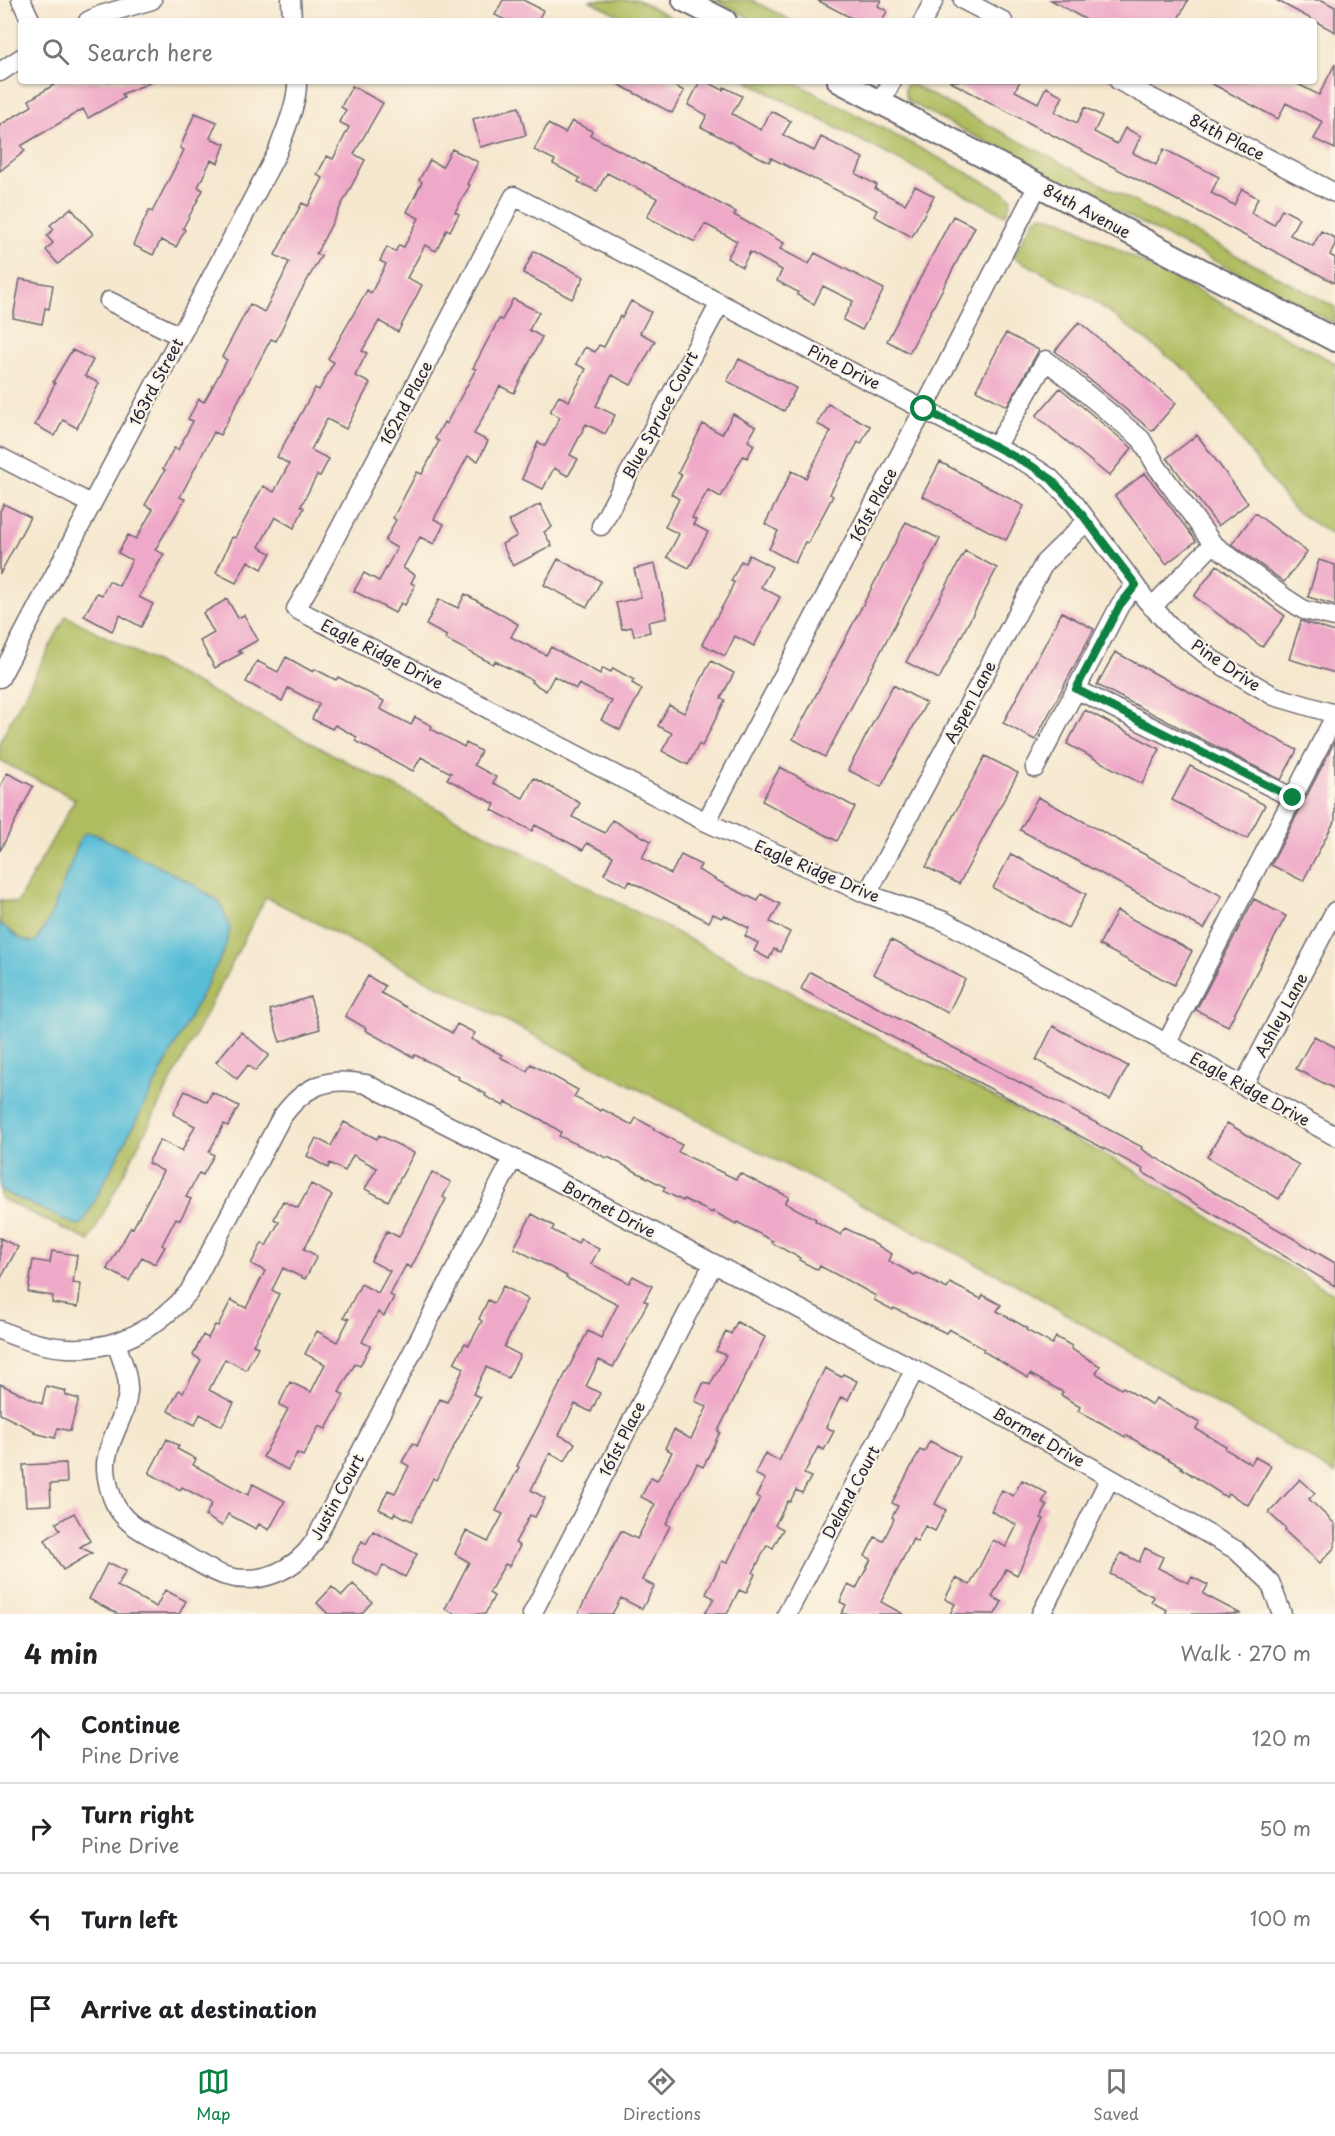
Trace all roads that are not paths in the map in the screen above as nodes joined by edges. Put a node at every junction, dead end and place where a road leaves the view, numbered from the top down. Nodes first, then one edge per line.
1 (21, 0) edge
2 (152, 0) edge
3 (291, 0) edge
4 (684, 0) edge
5 (934, 0) edge
6 (963, 0) edge
7 (30, 18) edge
8 (94, 18) edge
9 (292, 18) edge
10 (718, 18) edge
11 (925, 18) edge
12 (997, 18) edge
13 (18, 60) edge
14 (0, 72) edge
15 (297, 84) edge
16 (845, 84) edge
17 (890, 84) edge
18 (1125, 84) edge
19 (880, 103) junction
20 (1038, 185) junction
21 (1335, 193) edge
22 (514, 196) joint
23 (109, 301) dead end
24 (720, 303) junction
25 (180, 336) junction
26 (1335, 340) edge
27 (924, 409) junction
28 (996, 447) junction
29 (0, 457) edge
30 (92, 504) junction
31 (1087, 521) junction
32 (601, 526) dead end
33 (1213, 544) junction
34 (1136, 585) junction
35 (1152, 607) junction
36 (296, 609) joint
37 (1335, 617) edge
38 (0, 678) edge
39 (1076, 689) junction
40 (1335, 715) edge
41 (1035, 768) dead end
42 (1293, 798) junction
43 (706, 822) junction
44 (867, 894) junction
45 (1335, 911) edge
46 (1166, 1044) junction
47 (1243, 1086) junction
48 (1335, 1136) edge
49 (513, 1158) junction
50 (713, 1264) junction
51 (0, 1330) edge
52 (116, 1343) junction
53 (915, 1369) junction
54 (1110, 1478) junction
55 (1280, 1607) edge
56 (532, 1614) edge
57 (787, 1614) edge
58 (1041, 1614) edge

1 - 7 street
2 - 8 street
3 - 9 street
4 - 10 street
5 - 11 street
6 - 12 street
13 - 14 street
15 - 25 street, 163rd Street
16 - 19 street, 84th Avenue
17 - 19 street
18 - 21 street, 84th Place
19 - 20 street, 84th Avenue
20 - 26 street, 84th Avenue
20 - 27 street, 161st Place
22 - 24 street, Pine Drive
22 - 36 street, 162nd Place
23 - 25 street
24 - 27 street, Pine Drive
24 - 32 street, Blue Spruce Court
25 - 30 street, 163rd Street
27 - 28 street, Pine Drive
27 - 43 street, 161st Place
28 - 31 street, Pine Drive
28 - 33 street
29 - 30 street
30 - 38 street, 163rd Street
31 - 34 street, Pine Drive
31 - 44 street, Aspen Lane
33 - 35 street
33 - 37 street
34 - 35 street, Pine Drive
34 - 39 street
35 - 40 street, Pine Drive
36 - 43 street, Eagle Ridge Drive
39 - 41 street
39 - 42 street
40 - 42 street
42 - 46 street
43 - 44 street, Eagle Ridge Drive
44 - 46 street, Eagle Ridge Drive
45 - 47 street, Ashley Lane
46 - 47 street, Eagle Ridge Drive
47 - 48 street, Eagle Ridge Drive
49 - 50 street, Bormet Drive
49 - 52 street, Bormet Drive
49 - 52 street, Justin Court
50 - 53 street, Bormet Drive
50 - 56 street, 161st Place
51 - 52 street, Bormet Drive
53 - 54 street, Bormet Drive
53 - 57 street, Deland Court
54 - 55 street, Bormet Drive
54 - 58 street

